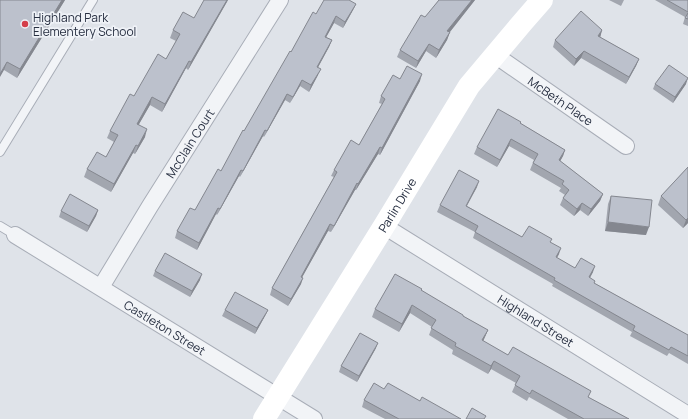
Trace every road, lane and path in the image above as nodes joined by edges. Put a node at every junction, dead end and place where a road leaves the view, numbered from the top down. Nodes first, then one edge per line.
1 (94, 0) edge
2 (280, 0) edge
3 (542, 0) edge
4 (495, 55) junction
5 (626, 146) dead end
6 (0, 152) edge
7 (0, 226) edge
8 (384, 226) junction
9 (15, 235) joint
10 (101, 287) junction
11 (278, 396) junction
12 (688, 415) edge
13 (264, 419) edge
14 (314, 419) edge

1 - 6 lane
2 - 10 street, McClain Court
3 - 4 street, Parlin Drive
4 - 5 street, McBeth Place
4 - 8 street, Parlin Drive
7 - 9 lane
8 - 11 street, Parlin Drive
8 - 12 street, Highland Street
9 - 10 street, Castleton Street
10 - 11 street, Castleton Street
11 - 13 street, Parlin Drive
11 - 14 street, Castleton Street

